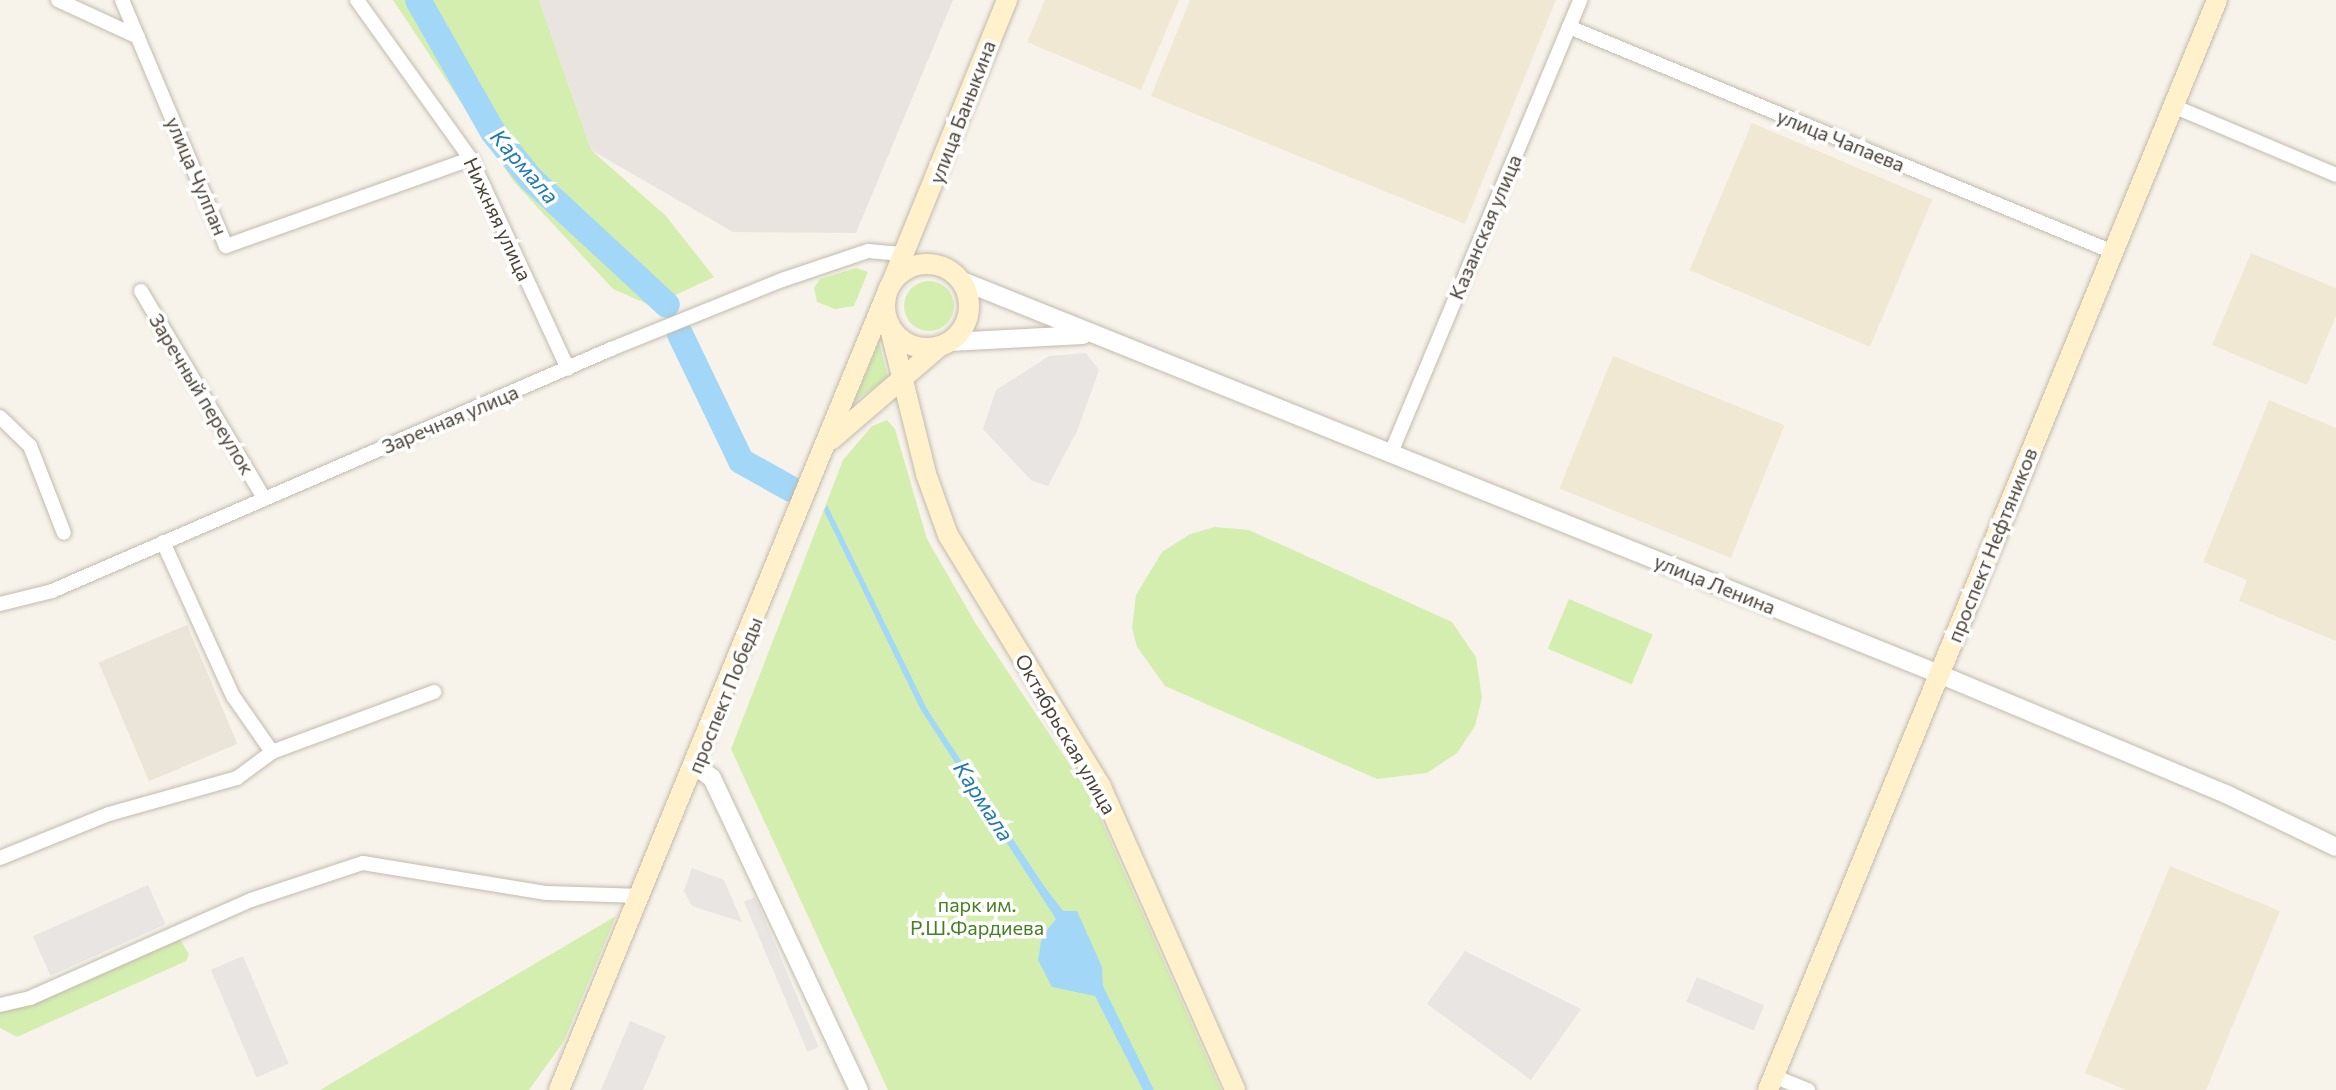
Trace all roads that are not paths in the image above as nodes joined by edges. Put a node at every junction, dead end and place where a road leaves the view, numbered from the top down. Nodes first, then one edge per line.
1 (58, 0) edge
2 (122, 0) edge
3 (357, 0) edge
4 (1007, 0) edge
5 (1580, 0) edge
6 (2217, 0) edge
7 (1569, 27) junction
8 (138, 37) junction
9 (2173, 106) junction
10 (471, 159) junction
11 (2336, 175) edge
12 (918, 225) junction
13 (2113, 252) junction
14 (905, 254) junction
15 (930, 264) junction
16 (960, 280) junction
17 (889, 290) junction
18 (141, 291) dead end
19 (889, 324) junction
20 (1089, 335) junction
21 (946, 344) junction
22 (568, 369) junction
23 (901, 378) junction
24 (0, 417) edge
25 (828, 443) junction
26 (1390, 455) junction
27 (264, 498) junction
28 (64, 533) dead end
29 (163, 542) junction
30 (0, 604) edge
31 (1939, 674) junction
32 (434, 692) dead end
33 (272, 752) junction
34 (696, 766) junction
35 (2336, 847) edge
36 (0, 858) edge
37 (642, 896) junction
38 (0, 1005) edge
39 (1770, 1083) edge
40 (559, 1090) edge
41 (859, 1090) edge
42 (1235, 1090) edge
43 (1808, 1090) edge

1 - 8 street
2 - 8 street, улица Чулпан
3 - 10 street, Нижняя улица
4 - 12 main road, улица Баныкина
5 - 7 street, Казанская улица
6 - 9 main road, проспект Нефтяников
7 - 13 street, улица Чапаева
7 - 26 street, Казанская улица
8 - 10 street, улица Чулпан
9 - 11 street
9 - 13 main road, проспект Нефтяников
10 - 22 street, Нижняя улица
12 - 14 main road, улица Баныкина
12 - 15 main road
13 - 31 main road, проспект Нефтяников
14 - 17 main road, проспект Победы
14 - 22 street, Заречная улица
15 - 16 main road
15 - 17 main road
16 - 20 street, улица Ленина
16 - 21 main road
17 - 19 main road
17 - 25 main road, проспект Победы
18 - 27 street, Заречный переулок
19 - 21 main road
19 - 23 main road, Октябрьская улица
20 - 21 street
20 - 26 street, улица Ленина
21 - 23 main road
22 - 27 street, Заречная улица
23 - 25 main road
23 - 42 main road, Октябрьская улица
24 - 28 street
25 - 34 main road, проспект Победы
26 - 31 street, улица Ленина
27 - 29 street, Заречная улица
29 - 30 street, Заречная улица
29 - 33 street
31 - 35 street, улица Ленина
31 - 39 main road, проспект Нефтяников
32 - 33 street
33 - 36 street
34 - 37 main road, проспект Победы
34 - 41 street
37 - 38 street
37 - 40 main road, проспект Победы
39 - 43 street

